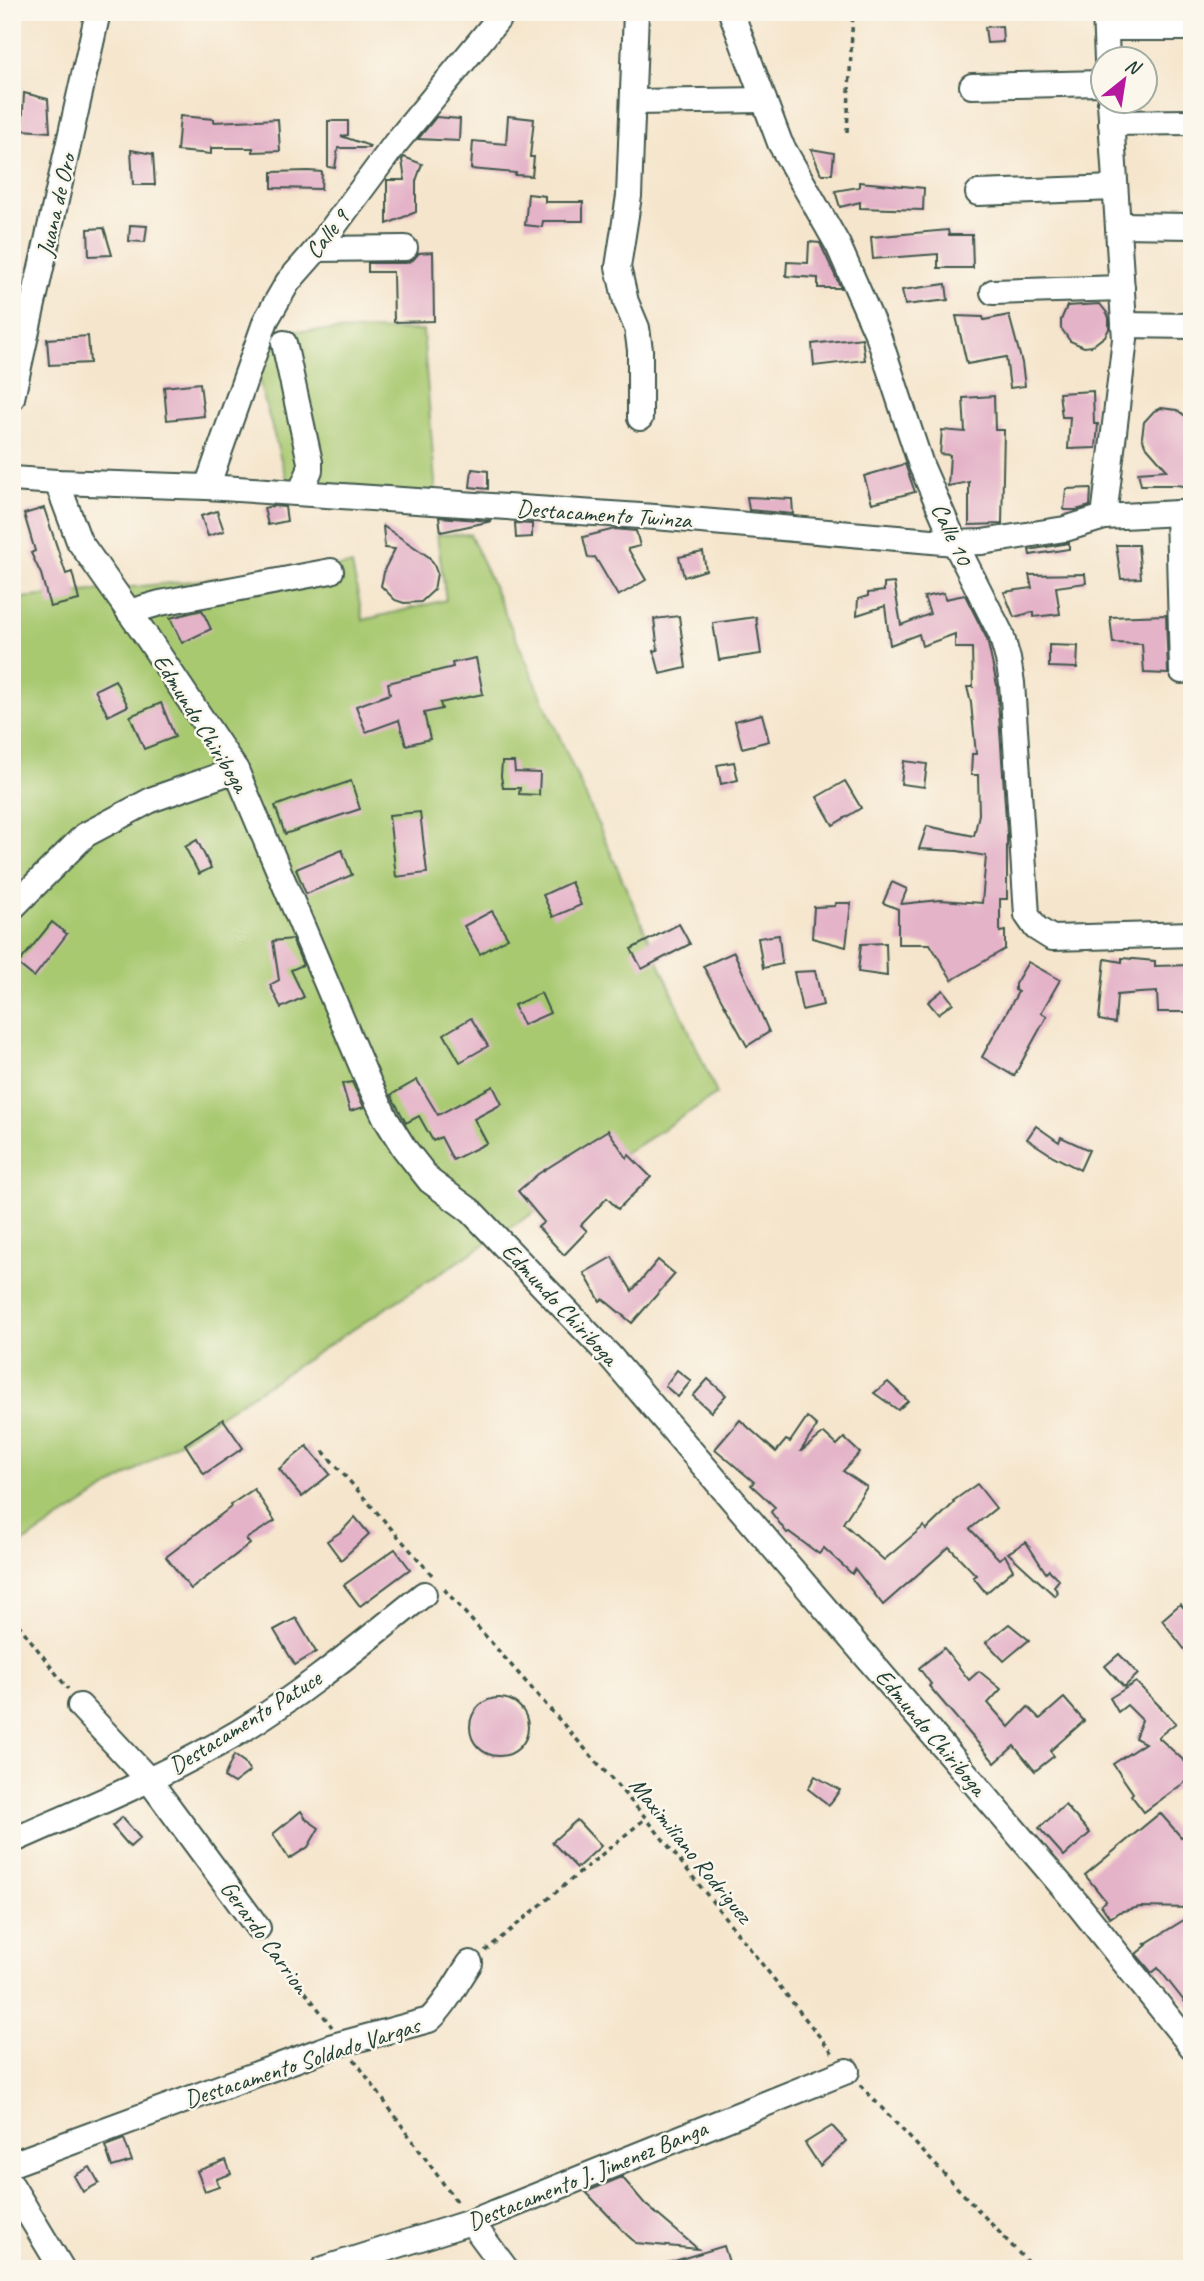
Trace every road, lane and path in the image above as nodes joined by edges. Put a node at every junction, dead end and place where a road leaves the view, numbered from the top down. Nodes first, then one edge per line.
1 (98, 12) edge
2 (504, 12) edge
3 (636, 12) edge
4 (731, 12) edge
5 (853, 12) edge
6 (1105, 20) edge
7 (1192, 28) edge
8 (1106, 46) edge
9 (1088, 83) edge
10 (972, 86) dead end
11 (764, 100) junction
12 (634, 102) junction
13 (1110, 116) edge
14 (1142, 116) edge
15 (1189, 122) dead end
16 (847, 132) dead end
17 (1115, 188) junction
18 (978, 193) dead end
19 (1118, 225) junction
20 (1192, 226) edge
21 (405, 248) dead end
22 (317, 249) junction
23 (1122, 288) junction
24 (993, 292) dead end
25 (1124, 325) junction
26 (1192, 326) edge
27 (284, 343) dead end
28 (12, 398) edge
29 (640, 418) dead end
30 (12, 479) edge
31 (57, 482) junction
32 (207, 487) junction
33 (300, 493) junction
34 (1185, 514) edge
35 (1104, 517) junction
36 (955, 542) junction
37 (331, 571) dead end
38 (129, 612) junction
39 (1182, 671) dead end
40 (236, 770) junction
41 (12, 908) edge
42 (1192, 934) edge
43 (323, 1451) dead end
44 (424, 1594) dead end
45 (12, 1616) edge
46 (80, 1706) joint
47 (149, 1780) junction
48 (646, 1818) junction
49 (12, 1842) edge
50 (258, 1928) joint
51 (470, 1964) joint
52 (344, 2043) junction
53 (1192, 2047) edge
54 (847, 2071) junction
55 (12, 2164) edge
56 (12, 2186) edge
57 (471, 2222) junction
58 (62, 2269) edge
59 (323, 2269) edge
60 (506, 2269) edge
61 (1034, 2269) edge

1 - 28 street, Juana de Oro
2 - 22 street, Calle 9
3 - 12 street
4 - 11 street, Calle 10
5 - 16 path
6 - 7 street
6 - 8 street
9 - 10 street
11 - 12 street
11 - 36 street, Calle 10
12 - 29 street
13 - 17 street
14 - 15 street
17 - 18 street
17 - 19 street
19 - 20 street
19 - 23 street
21 - 22 street
22 - 32 street, Calle 9
23 - 24 street
23 - 25 street
25 - 26 street
25 - 35 street
27 - 33 street
30 - 31 street, Destacamento Twinza
31 - 32 street, Destacamento Twinza
31 - 38 street, Edmundo Chiriboga
32 - 33 street, Destacamento Twinza
33 - 36 street, Destacamento Twinza
34 - 35 street, Destacamento Twinza
34 - 39 street
35 - 36 street, Destacamento Twinza
36 - 42 street, Calle 10
37 - 38 street
38 - 40 street, Edmundo Chiriboga
40 - 41 street
40 - 53 street, Edmundo Chiriboga
43 - 48 path, Maximiliano Rodriguez
44 - 47 street, Destacamento Patuce
45 - 46 path
46 - 47 street, Gerardo Carrion
47 - 49 street, Destacamento Patuce
47 - 50 street, Gerardo Carrion
48 - 51 path
48 - 54 path, Maximiliano Rodriguez
50 - 52 path, Gerardo Carrion
51 - 52 street, Destacamento Soldado Vargas
52 - 55 street, Destacamento Soldado Vargas
52 - 57 path, Gerardo Carrion
54 - 57 street, Destacamento J. Jimenez Banga
54 - 61 path, Maximiliano Rodriguez
56 - 58 street
57 - 59 street, Destacamento J. Jimenez Banga
57 - 60 street

